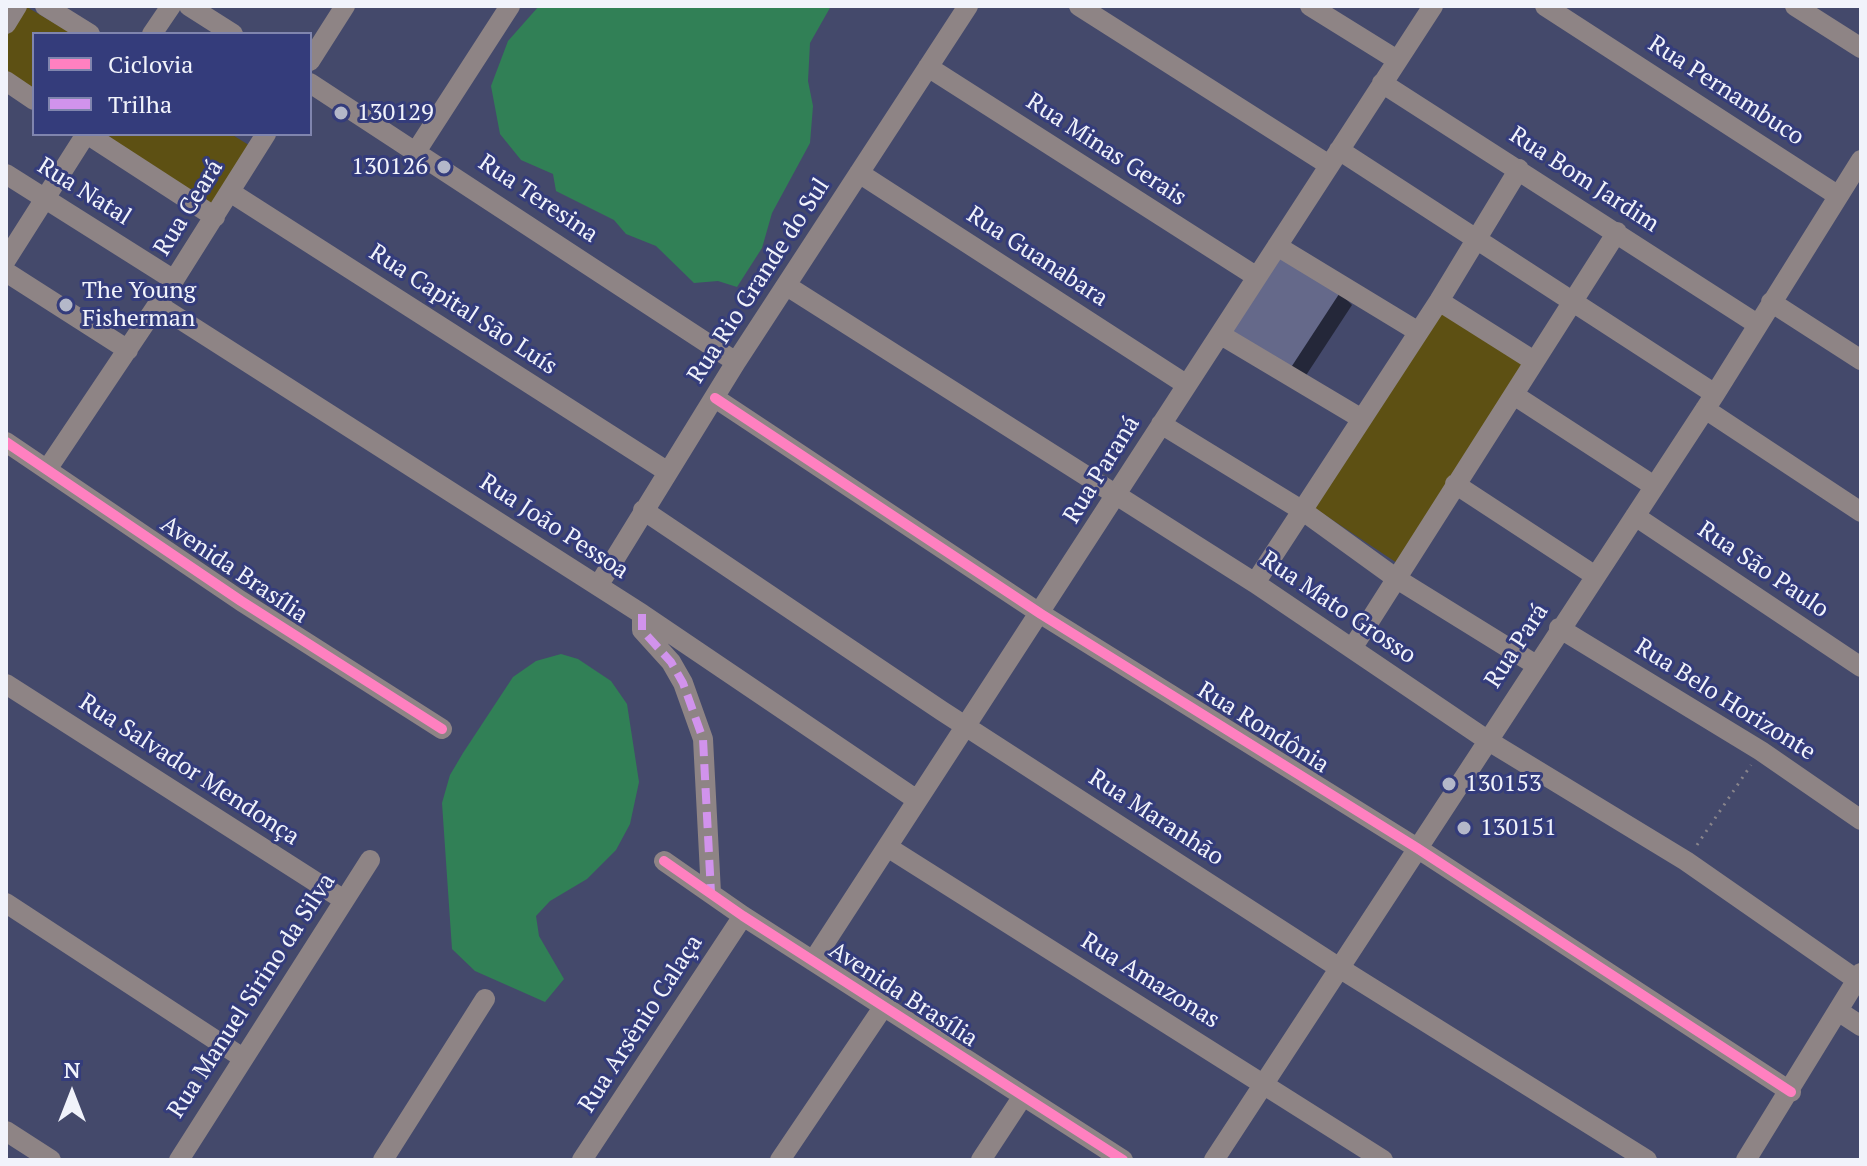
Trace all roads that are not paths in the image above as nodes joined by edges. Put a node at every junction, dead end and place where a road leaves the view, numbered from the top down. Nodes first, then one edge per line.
1 (17, 6) edge
2 (45, 6) edge
3 (171, 6) edge
4 (189, 6) edge
5 (345, 6) edge
6 (510, 6) edge
7 (968, 6) edge
8 (1079, 6) edge
9 (1310, 6) edge
10 (1433, 6) edge
11 (1545, 6) edge
12 (1795, 6) edge
13 (6, 24) edge
14 (87, 32) edge
15 (153, 32) edge
16 (230, 32) edge
17 (1861, 48) edge
18 (312, 58) edge
19 (1397, 60) junction
20 (928, 67) junction
21 (6, 81) edge
22 (1382, 83) junction
23 (312, 84) edge
24 (32, 99) edge
25 (85, 136) edge
26 (89, 136) edge
27 (259, 137) edge
28 (417, 150) junction
29 (1334, 158) junction
30 (1861, 160) edge
31 (1519, 169) junction
32 (859, 173) junction
33 (6, 174) edge
34 (230, 192) junction
35 (1837, 195) junction
36 (46, 198) junction
37 (215, 217) junction
38 (1617, 232) junction
39 (1476, 238) junction
40 (1277, 246) junction
41 (6, 260) edge
42 (6, 272) edge
43 (1257, 277) junction
44 (174, 280) junction
45 (787, 286) junction
46 (1439, 301) junction
47 (1771, 302) junction
48 (1574, 303) junction
49 (158, 305) junction
50 (1757, 324) junction
51 (1417, 331) junction
52 (1221, 335) junction
53 (128, 350) junction
54 (1861, 360) edge
55 (1534, 361) junction
56 (736, 362) junction
57 (1187, 385) junction
58 (1514, 395) junction
59 (715, 398) junction
60 (1710, 401) junction
61 (1362, 419) junction
62 (1161, 424) junction
63 (6, 442) edge
64 (48, 468) junction
65 (668, 472) junction
66 (1455, 484) junction
67 (1654, 486) junction
68 (1116, 495) junction
69 (643, 510) junction
70 (1303, 511) junction
71 (1861, 512) edge
72 (1635, 516) junction
73 (1594, 575) junction
74 (1397, 579) junction
75 (1255, 583) junction
76 (598, 586) junction
77 (642, 614) junction
78 (1041, 614) junction
79 (1559, 628) junction
80 (1353, 647) junction
81 (1536, 665) junction
82 (1861, 667) edge
83 (6, 684) edge
84 (965, 726) junction
85 (442, 729) dead end
86 (1487, 740) junction
87 (917, 800) junction
88 (1861, 820) edge
89 (889, 848) junction
90 (1417, 848) junction
91 (370, 860) dead end
92 (664, 861) dead end
93 (711, 893) junction
94 (344, 900) junction
95 (6, 903) edge
96 (743, 916) junction
97 (813, 961) junction
98 (1341, 969) junction
99 (1859, 977) edge
100 (485, 999) dead end
101 (884, 1006) junction
102 (1838, 1011) junction
103 (1861, 1026) edge
104 (243, 1058) junction
105 (1266, 1083) junction
106 (1791, 1092) junction
107 (1023, 1096) junction
108 (6, 1131) edge
109 (51, 1160) edge
110 (179, 1160) edge
111 (383, 1160) edge
112 (582, 1160) edge
113 (780, 1160) edge
114 (981, 1160) edge
115 (1123, 1160) edge
116 (1214, 1160) edge
117 (1383, 1160) edge
118 (1647, 1160) edge
119 (1746, 1160) edge

1 - 13 street
2 - 14 street
3 - 15 street
4 - 16 street
5 - 18 street
6 - 28 street
7 - 20 street, Rua Rio Grande do Sul
8 - 29 street
9 - 19 street
10 - 19 street, Rua Paraná
11 - 35 street, Rua Pernambuco
12 - 17 street
19 - 22 street, Rua Paraná
20 - 32 street, Rua Rio Grande do Sul
20 - 43 street, Rua Minas Gerais
21 - 24 street
22 - 29 street, Rua Paraná
22 - 31 street, Rua Bom Jardim
23 - 28 street, Rua Teresina
25 - 36 street
26 - 37 street
27 - 34 street, Rua Ceará
28 - 56 street, Rua Teresina
29 - 39 street
29 - 40 street, Rua Paraná
30 - 35 street, Rua Pará
31 - 38 street, Rua Bom Jardim
31 - 39 street
32 - 45 street, Rua Rio Grande do Sul
32 - 57 street, Rua Guanabara
33 - 36 street, Rua Natal
34 - 37 street, Rua Ceará
34 - 65 street, Rua Capital São Luís
35 - 47 street, Rua Pará
36 - 41 street
36 - 44 street, Rua Natal
37 - 44 street, Rua Ceará
38 - 48 street
38 - 50 street, Rua Bom Jardim
39 - 46 street
39 - 48 street
40 - 43 street, Rua Paraná
40 - 51 street
42 - 53 street
43 - 52 street, Rua Paraná
44 - 49 street, Rua Ceará
45 - 56 street, Rua Rio Grande do Sul
45 - 68 street, Rua Mato Grosso
46 - 51 street
46 - 55 street
47 - 50 street, Rua Pará
47 - 54 street
48 - 55 street
48 - 60 street
49 - 53 street, Rua Ceará
49 - 76 street, Rua João Pessoa
50 - 60 street, Rua Pará
51 - 61 street
52 - 57 street, Rua Paraná
52 - 61 street
53 - 64 street, Rua Ceará
55 - 58 street
56 - 59 street, Rua Rio Grande do Sul
57 - 62 street, Rua Paraná
58 - 66 street
58 - 67 street
59 - 65 street, Rua Rio Grande do Sul
59 - 78 street, Rua Rondônia
60 - 67 street, Rua Pará
60 - 71 street
61 - 70 street
62 - 68 street, Rua Paraná
62 - 70 street
63 - 64 street, Avenida Brasília
64 - 85 street, Avenida Brasília
65 - 69 street, Rua Rio Grande do Sul
66 - 73 street
66 - 74 street
67 - 72 street, Rua Pará
68 - 75 street, Rua Mato Grosso
68 - 78 street, Rua Paraná
69 - 76 street, Rua Rio Grande do Sul
69 - 84 street, Rua Maranhão
70 - 74 street
70 - 75 street
72 - 73 street, Rua Pará
72 - 82 street, Rua São Paulo
73 - 79 street, Rua Pará
74 - 80 street
74 - 81 street
75 - 80 street, Rua Mato Grosso
76 - 77 street, Rua João Pessoa
77 - 87 street, Rua João Pessoa
77 - 93 street
78 - 84 street, Rua Paraná
78 - 90 street, Rua Rondônia
79 - 81 street, Rua Pará
79 - 88 street, Rua Belo Horizonte
80 - 86 street, Rua Mato Grosso
81 - 86 street, Rua Pará
83 - 94 street, Rua Salvador Mendonça
84 - 87 street, Rua Paraná
84 - 98 street, Rua Maranhão
86 - 90 street, Rua Pará
86 - 99 street, Rua Mato Grosso
87 - 89 street, Rua Paraná
89 - 97 street, Rua Paraná
89 - 105 street, Rua Amazonas
90 - 98 street, Rua Pará
90 - 106 street, Rua Rondônia
91 - 94 street, Rua Manuel Sirino da Silva
92 - 93 street, Avenida Brasília
93 - 96 street, Avenida Brasília
94 - 104 street, Rua Manuel Sirino da Silva
95 - 104 street
96 - 97 street, Avenida Brasília
96 - 112 street, Rua Arsênio Calaça
97 - 101 street, Avenida Brasília
98 - 105 street, Rua Pará
98 - 118 street, Rua Maranhão
99 - 102 street
100 - 111 street
101 - 107 street, Avenida Brasília
101 - 113 street
102 - 103 street
102 - 106 street
104 - 110 street, Rua Manuel Sirino da Silva
105 - 116 street, Rua Pará
105 - 117 street, Rua Amazonas
106 - 119 street
107 - 114 street
107 - 115 street, Avenida Brasília
108 - 109 street

